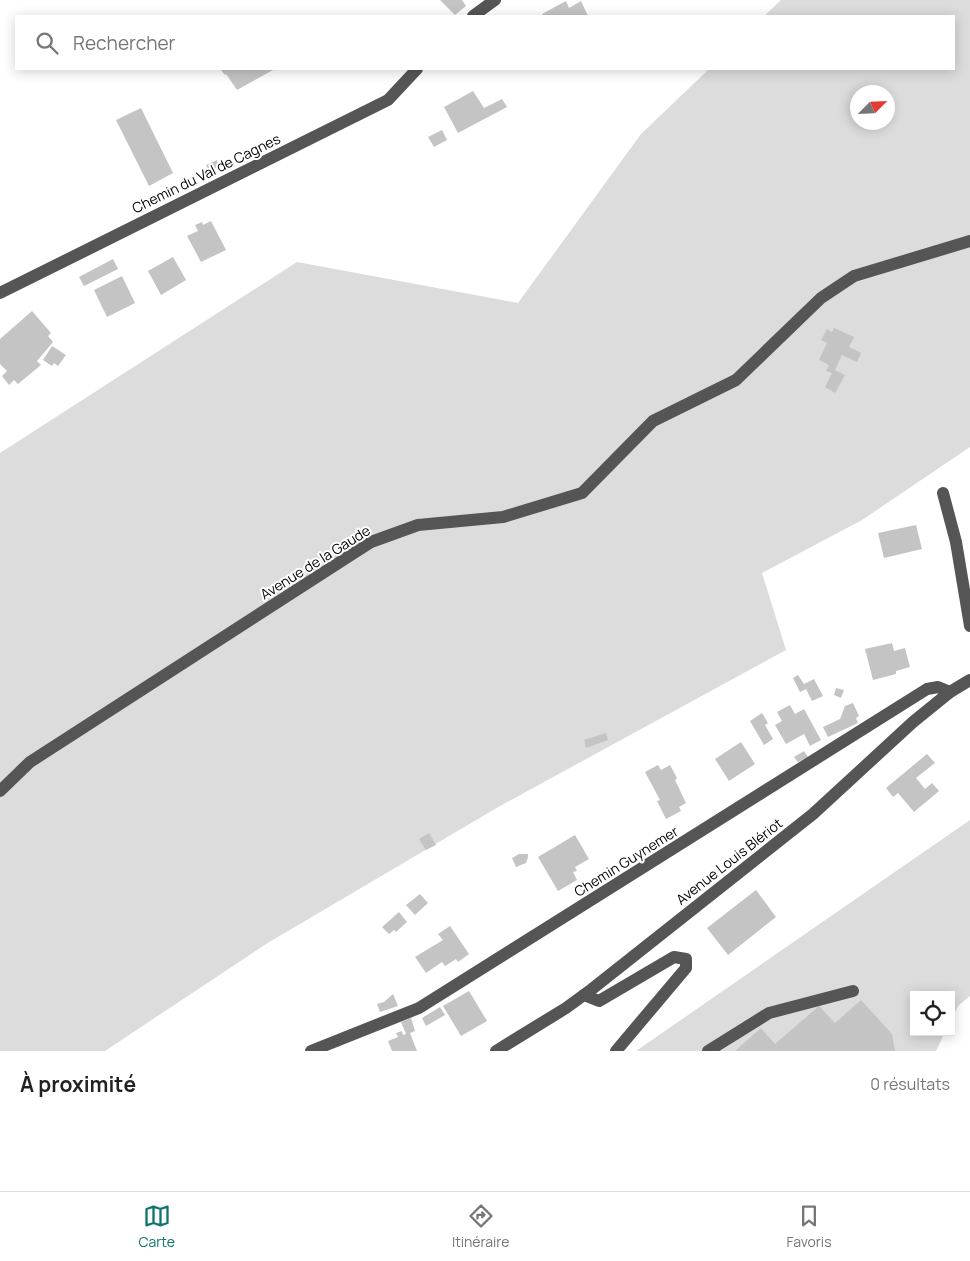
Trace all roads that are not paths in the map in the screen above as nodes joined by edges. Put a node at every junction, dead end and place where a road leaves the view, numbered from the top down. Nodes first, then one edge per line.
1 (495, 0) edge
2 (474, 15) edge
3 (416, 70) edge
4 (970, 241) edge
5 (0, 293) edge
6 (943, 493) dead end
7 (970, 624) edge
8 (970, 680) edge
9 (950, 692) junction
10 (0, 791) edge
11 (853, 991) dead end
12 (584, 995) junction
13 (311, 1051) edge
14 (496, 1051) edge
15 (616, 1051) edge
16 (708, 1051) edge

1 - 2 street
3 - 5 street, Chemin du Val de Cagnes
4 - 10 street, Avenue de la Gaude
6 - 7 street
8 - 9 street, Avenue Louis Blériot
9 - 12 street, Avenue Louis Blériot
9 - 13 street, Chemin Guynemer
11 - 16 street
12 - 14 street, Avenue Louis Blériot
12 - 15 street

